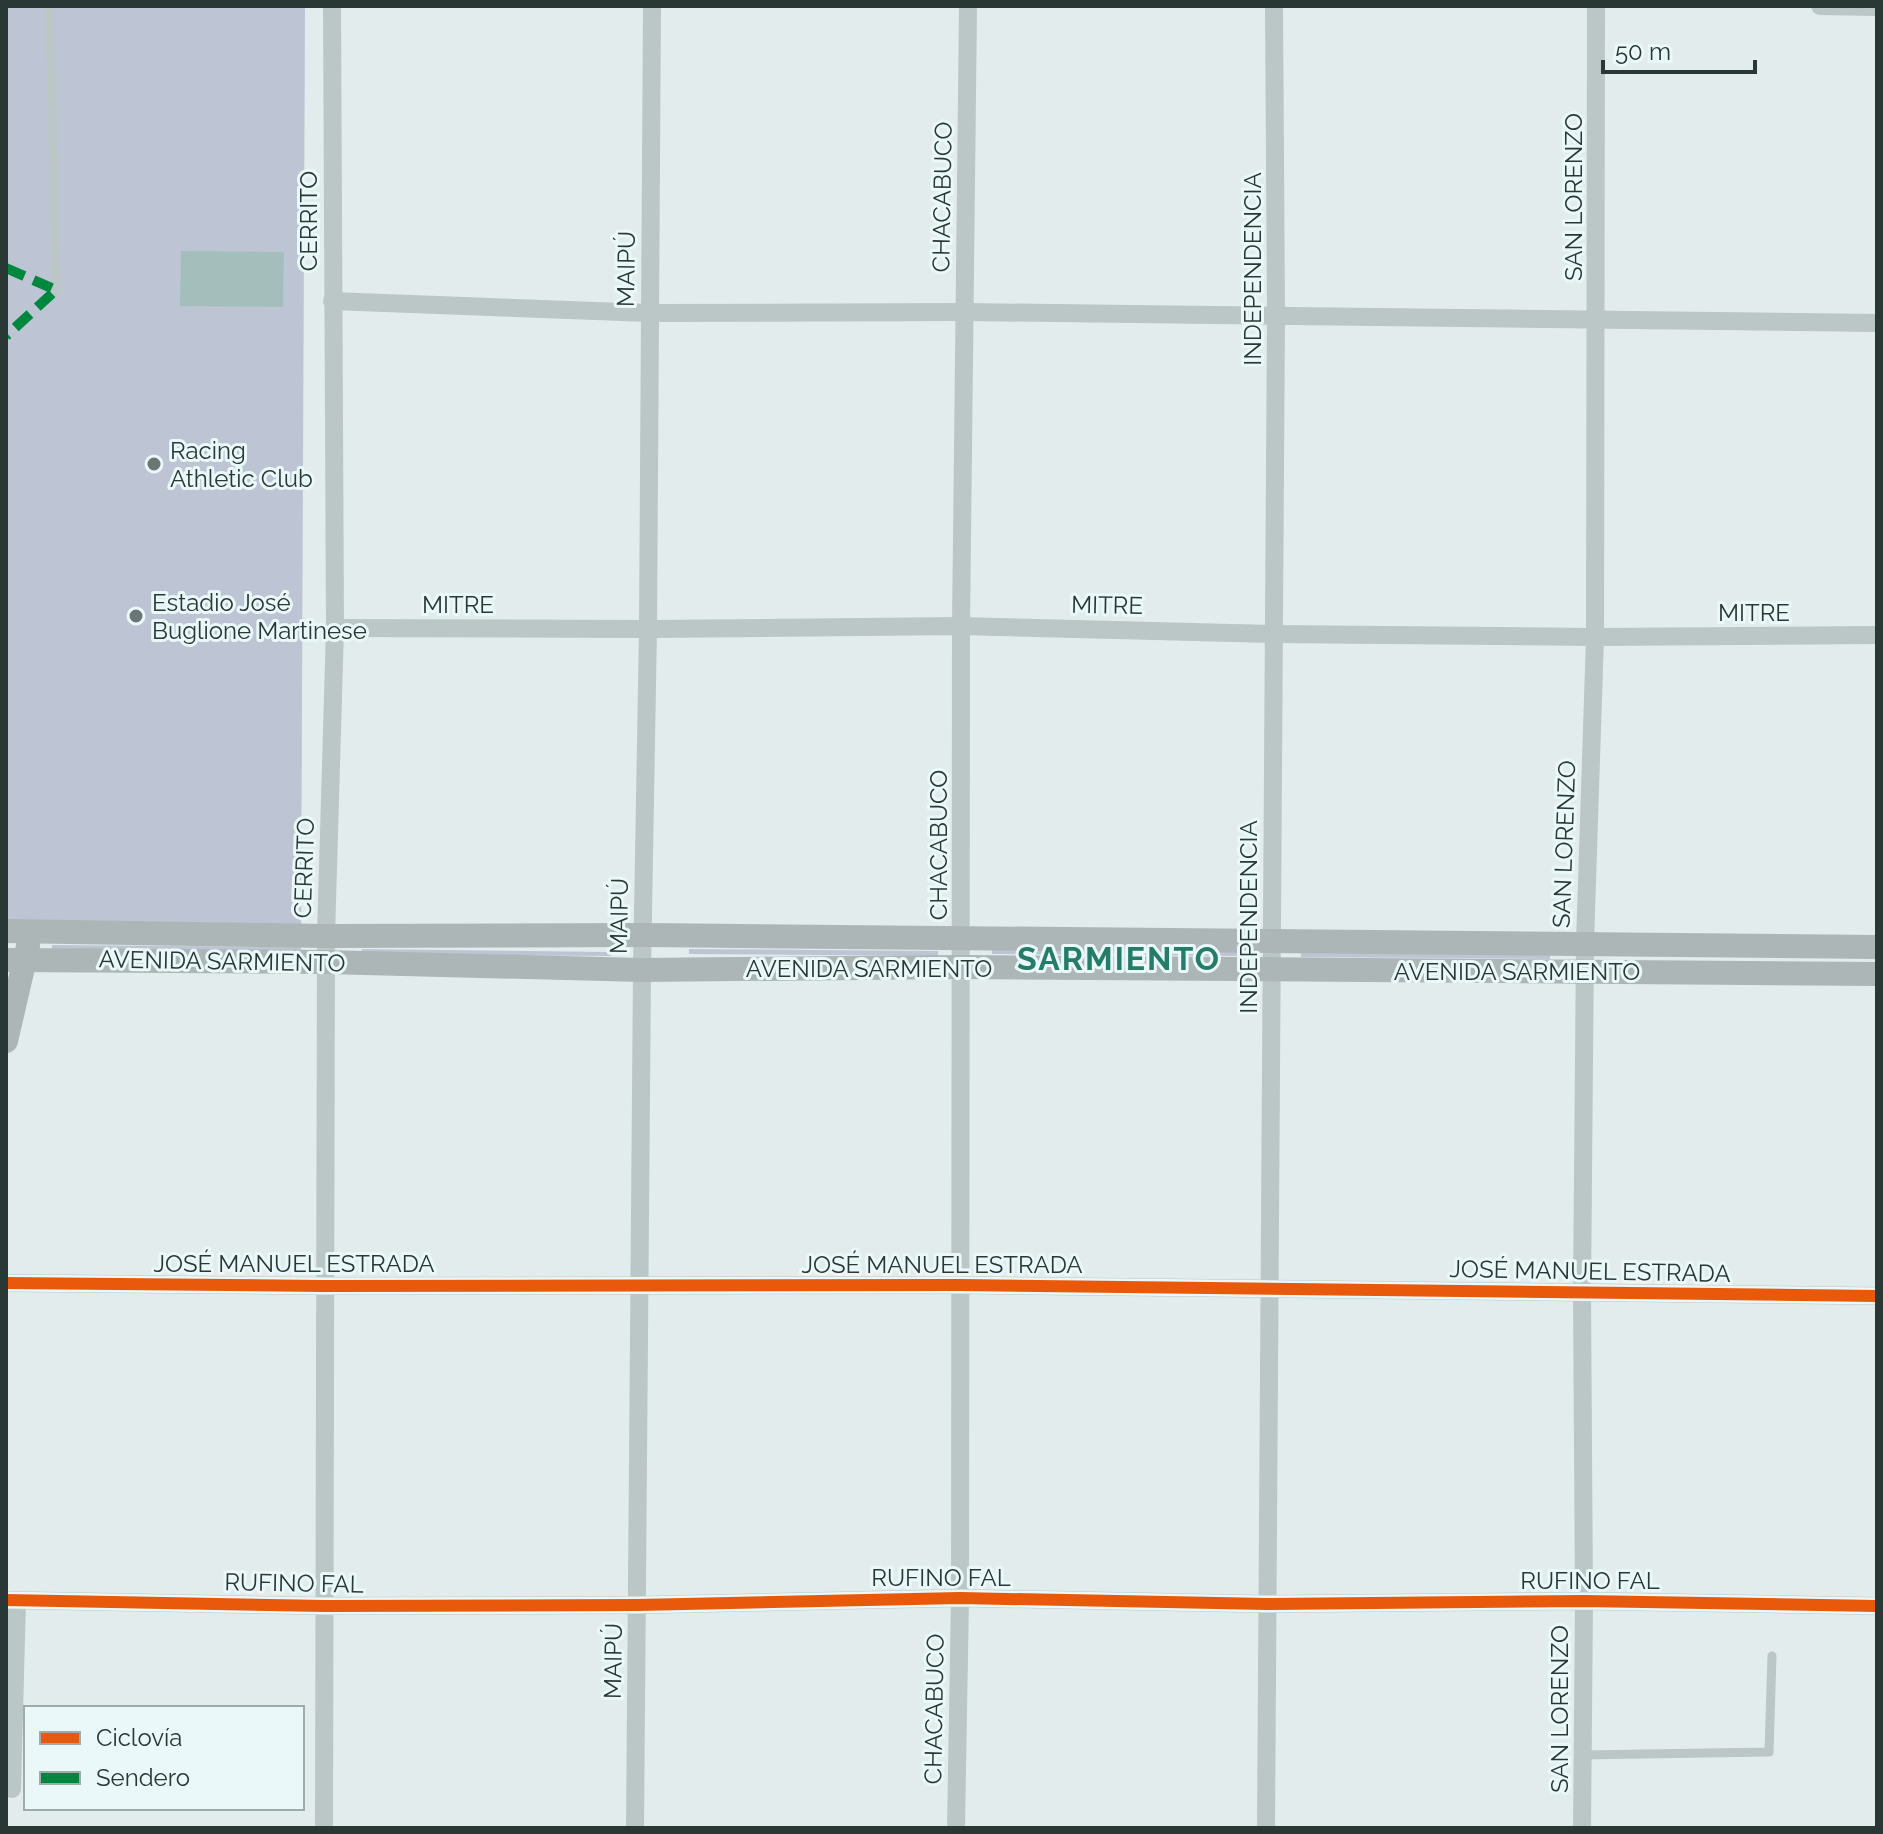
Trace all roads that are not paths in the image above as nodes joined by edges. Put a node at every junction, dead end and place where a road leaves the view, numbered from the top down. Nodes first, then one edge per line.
1 (49, 6) edge
2 (332, 6) edge
3 (652, 6) edge
4 (968, 6) edge
5 (1274, 6) edge
6 (1596, 6) edge
7 (1820, 6) edge
8 (1877, 7) edge
9 (56, 290) dead end
10 (332, 301) junction
11 (965, 312) junction
12 (649, 313) junction
13 (1276, 315) junction
14 (1597, 319) junction
15 (1877, 323) edge
16 (961, 626) junction
17 (335, 628) junction
18 (648, 629) junction
19 (1273, 634) junction
20 (1877, 635) edge
21 (1595, 637) junction
22 (6, 931) edge
23 (32, 931) junction
24 (644, 935) junction
25 (326, 936) junction
26 (962, 937) junction
27 (1272, 940) junction
28 (1585, 943) junction
29 (1877, 947) edge
30 (15, 960) edge
31 (325, 962) junction
32 (962, 967) junction
33 (1272, 969) junction
34 (642, 970) junction
35 (1584, 971) junction
36 (1877, 974) edge
37 (6, 1041) edge
38 (6, 1283) edge
39 (959, 1285) junction
40 (324, 1286) junction
41 (638, 1286) junction
42 (1268, 1290) junction
43 (1582, 1292) junction
44 (1877, 1296) edge
45 (960, 1598) junction
46 (11, 1600) edge
47 (1584, 1601) junction
48 (1267, 1604) junction
49 (638, 1605) junction
50 (325, 1606) junction
51 (1877, 1606) edge
52 (1772, 1656) dead end
53 (1582, 1755) junction
54 (12, 1789) dead end
55 (324, 1828) edge
56 (635, 1828) edge
57 (956, 1828) edge
58 (1266, 1828) edge
59 (1582, 1828) edge

1 - 9 lane
2 - 10 street, CERRITO
3 - 12 street, MAIPÚ
4 - 11 street, CHACABUCO
5 - 13 street, INDEPENDENCIA
6 - 14 street, SAN LORENZO
7 - 8 street
10 - 12 street
10 - 17 street, CERRITO
11 - 12 street
11 - 13 street
11 - 16 street, CHACABUCO
12 - 18 street, MAIPÚ
13 - 14 street
13 - 19 street, INDEPENDENCIA
14 - 15 street
14 - 21 street, SAN LORENZO
16 - 18 street, MITRE
16 - 19 street, MITRE
16 - 26 street, CHACABUCO
17 - 18 street, MITRE
17 - 25 street, CERRITO
18 - 24 street, MAIPÚ
19 - 21 street, MITRE
19 - 27 street, INDEPENDENCIA
20 - 21 street, MITRE
21 - 28 street, SAN LORENZO
22 - 23 main road, AVENIDA SARMIENTO
23 - 25 main road, AVENIDA SARMIENTO
23 - 30 main road
24 - 25 main road, AVENIDA SARMIENTO
24 - 26 main road, AVENIDA SARMIENTO
24 - 34 street, MAIPÚ
25 - 31 street, CERRITO
26 - 27 main road, AVENIDA SARMIENTO
26 - 32 street, CHACABUCO
27 - 28 main road, AVENIDA SARMIENTO
27 - 33 street, INDEPENDENCIA
28 - 29 main road, AVENIDA SARMIENTO
28 - 35 street, SAN LORENZO
30 - 31 main road, AVENIDA SARMIENTO
30 - 37 main road
31 - 34 main road, AVENIDA SARMIENTO
31 - 40 street, CERRITO
32 - 33 main road, AVENIDA SARMIENTO
32 - 34 main road, AVENIDA SARMIENTO
32 - 39 street, CHACABUCO
33 - 35 main road, AVENIDA SARMIENTO
33 - 42 street, INDEPENDENCIA
34 - 41 street, MAIPÚ
35 - 36 main road, AVENIDA SARMIENTO
35 - 43 street, SAN LORENZO
38 - 40 street, JOSÉ MANUEL ESTRADA
39 - 41 street, JOSÉ MANUEL ESTRADA
39 - 42 street, JOSÉ MANUEL ESTRADA
39 - 45 street, CHACABUCO
40 - 41 street, JOSÉ MANUEL ESTRADA
40 - 50 street, CERRITO
41 - 49 street, MAIPÚ
42 - 43 street, JOSÉ MANUEL ESTRADA
42 - 48 street, INDEPENDENCIA
43 - 44 street, JOSÉ MANUEL ESTRADA
43 - 47 street, SAN LORENZO
45 - 48 street, RUFINO FAL
45 - 49 street, RUFINO FAL
45 - 57 street, CHACABUCO
46 - 50 street, RUFINO FAL
46 - 54 street
47 - 48 street, RUFINO FAL
47 - 51 street, RUFINO FAL
47 - 53 street, SAN LORENZO
48 - 58 street, INDEPENDENCIA
49 - 50 street, RUFINO FAL
49 - 56 street, MAIPÚ
50 - 55 street, CERRITO
52 - 53 lane
53 - 59 street, SAN LORENZO

